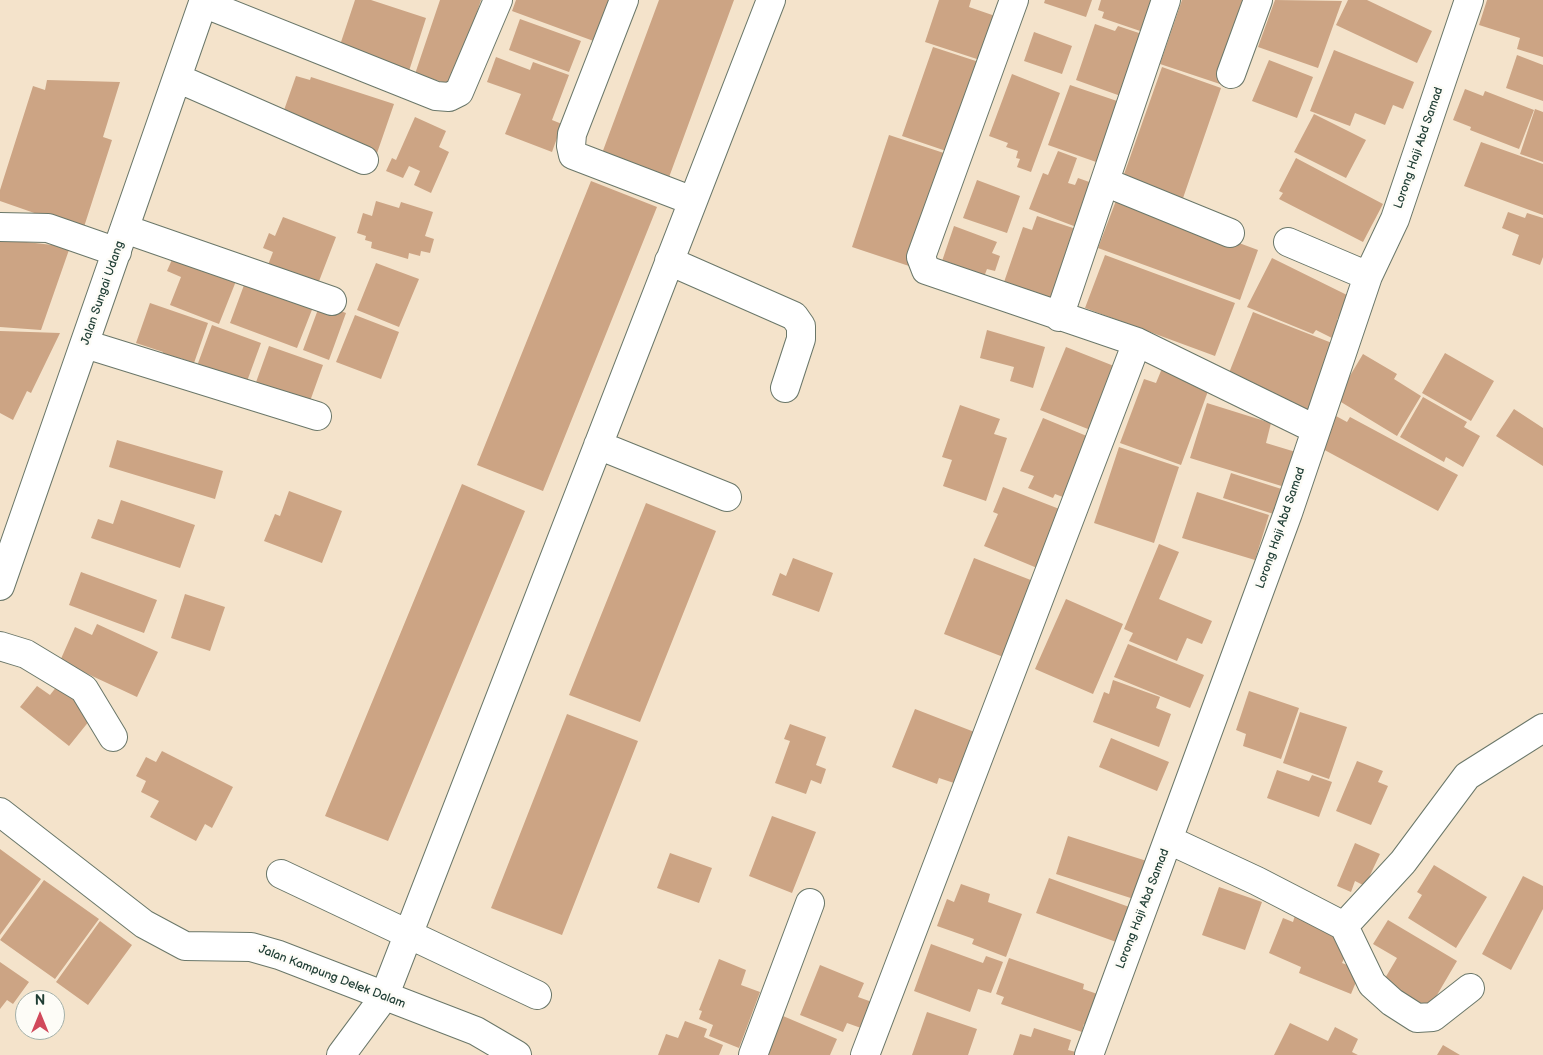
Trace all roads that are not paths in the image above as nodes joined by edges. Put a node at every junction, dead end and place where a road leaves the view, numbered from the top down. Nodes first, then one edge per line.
1 (498, 0) edge
2 (624, 0) edge
3 (771, 0) edge
4 (1014, 0) edge
5 (1166, 0) edge
6 (1258, 0) edge
7 (1469, 0) edge
8 (203, 2) edge
9 (1231, 74) dead end
10 (177, 78) junction
11 (364, 160) dead end
12 (1105, 182) junction
13 (693, 201) junction
14 (0, 227) edge
15 (1230, 233) dead end
16 (121, 241) junction
17 (1288, 242) dead end
18 (669, 261) junction
19 (1368, 276) junction
20 (332, 301) dead end
21 (1060, 317) junction
22 (1137, 342) junction
23 (85, 344) junction
24 (785, 388) dead end
25 (316, 416) dead end
26 (1315, 429) junction
27 (598, 445) junction
28 (727, 497) dead end
29 (2, 572) edge
30 (0, 646) edge
31 (1543, 728) edge
32 (113, 737) dead end
33 (0, 812) edge
34 (1169, 840) junction
35 (281, 874) dead end
36 (810, 903) dead end
37 (1344, 926) junction
38 (409, 934) junction
39 (1470, 988) dead end
40 (537, 995) dead end
41 (384, 997) junction
42 (341, 1055) edge
43 (517, 1055) edge
44 (753, 1055) edge
45 (865, 1055) edge
46 (1089, 1055) edge

1 - 8 street
2 - 13 street
3 - 13 street
4 - 21 street
5 - 12 street
6 - 9 street
7 - 19 street, Lorong Haji Abd Samad
8 - 10 street, Jalan Sungai Udang
10 - 11 street
10 - 16 street, Jalan Sungai Udang
12 - 15 street
12 - 21 street
13 - 18 street
14 - 16 street
16 - 20 street
16 - 23 street, Jalan Sungai Udang
17 - 19 street
18 - 24 street
18 - 27 street
19 - 26 street, Lorong Haji Abd Samad
21 - 22 street
22 - 26 street
22 - 45 street
23 - 25 street
23 - 29 street, Jalan Sungai Udang
26 - 34 street, Lorong Haji Abd Samad
27 - 28 street
27 - 38 street
30 - 32 street
31 - 37 street
33 - 41 street, Jalan Kampung Delek Dalam
34 - 37 street
34 - 46 street, Lorong Haji Abd Samad
35 - 38 street
36 - 44 street
37 - 39 street
38 - 40 street
38 - 41 street
41 - 42 street
41 - 43 street, Jalan Kampung Delek Dalam

